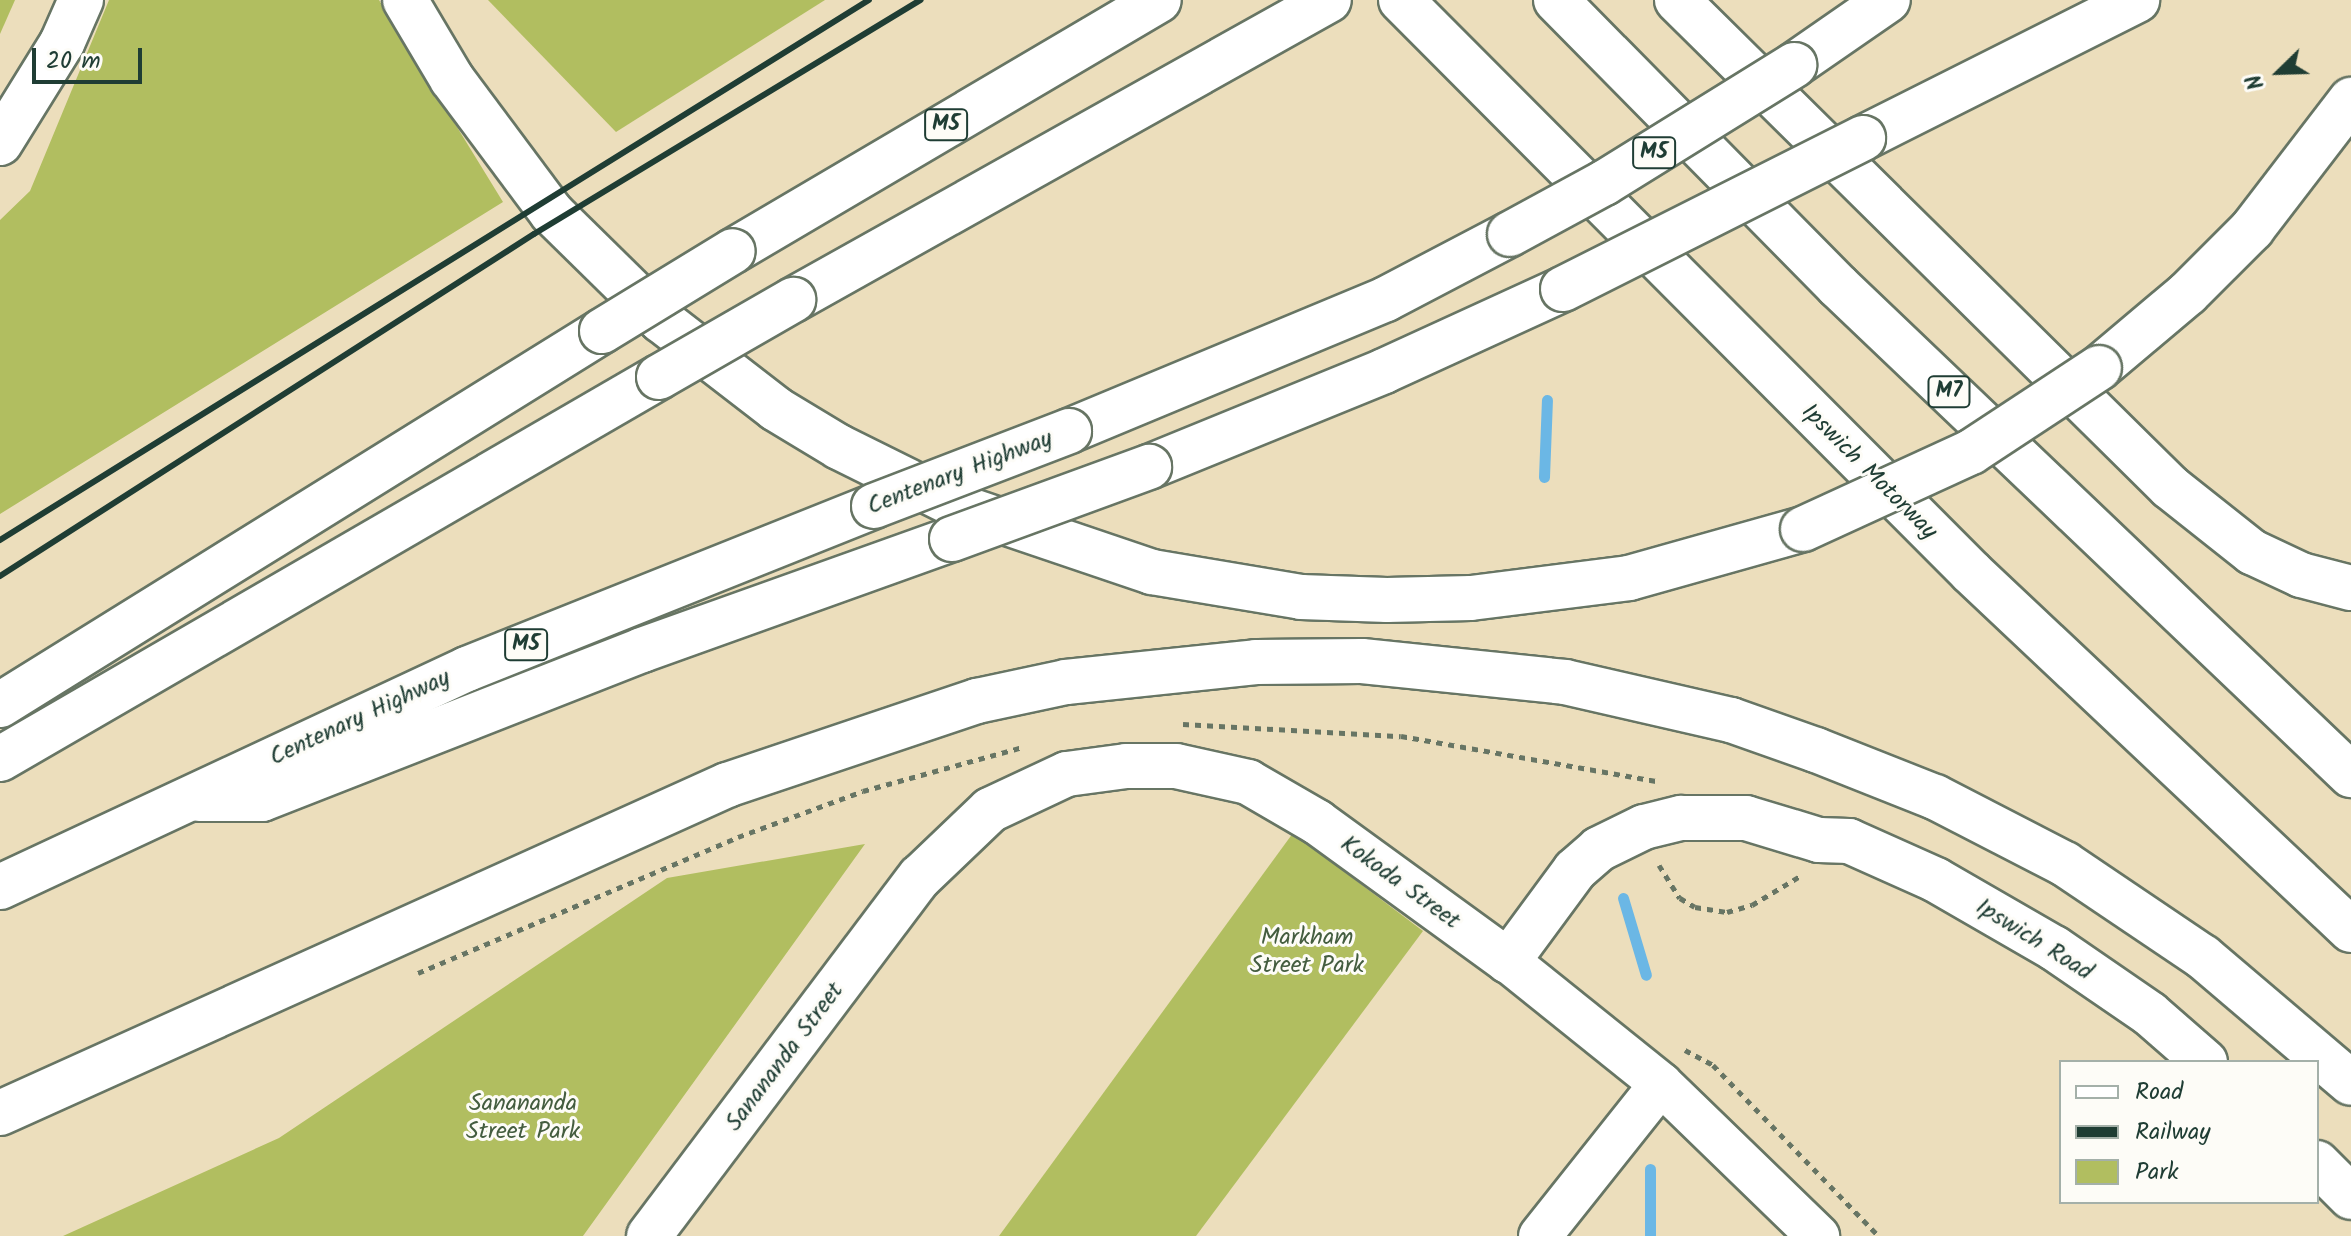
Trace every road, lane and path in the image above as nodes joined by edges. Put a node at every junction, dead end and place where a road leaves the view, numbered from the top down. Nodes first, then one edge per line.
1 (81, 0) edge
2 (405, 0) edge
3 (1159, 0) edge
4 (1401, 0) edge
5 (1556, 0) edge
6 (1677, 0) edge
7 (1888, 0) edge
8 (2137, 0) edge
9 (1313, 8) edge
10 (2351, 100) edge
11 (0, 143) edge
12 (2351, 588) edge
13 (0, 705) edge
14 (1172, 724) dead end
15 (1037, 744) dead end
16 (0, 759) edge
17 (2351, 775) edge
18 (1622, 776) dead end
19 (184, 799) junction
20 (1849, 841) junction
21 (1652, 850) dead end
22 (920, 877) joint
23 (0, 887) edge
24 (2351, 930) edge
25 (1495, 952) junction
26 (405, 978) dead end
27 (2203, 1060) edge
28 (1670, 1066) junction
29 (2351, 1083) edge
30 (0, 1113) edge
31 (2319, 1165) edge
32 (2351, 1197) edge
33 (649, 1236) edge
34 (1540, 1236) edge
35 (1818, 1236) edge
36 (1879, 1236) edge

1 - 11 main road
2 - 10 main road, bridge
3 - 13 main road, M5, bridge
4 - 24 main road, Ipswich Motorway
5 - 17 main road, M7
6 - 12 main road
7 - 19 main road, Centenary Highway / M5, bridge
8 - 19 main road, bridge
9 - 16 main road, bridge
14 - 18 path
15 - 26 path
19 - 23 main road, Centenary Highway / M5
20 - 21 path
20 - 25 main road, Ipswich Road
20 - 27 main road, Ipswich Road
22 - 25 main road, Kokoda Street
22 - 33 main road, Sanananda Street
25 - 28 street, Kokoda Street
28 - 34 street
28 - 35 street, Kokoda Street
28 - 36 path
29 - 30 main road
31 - 32 main road

